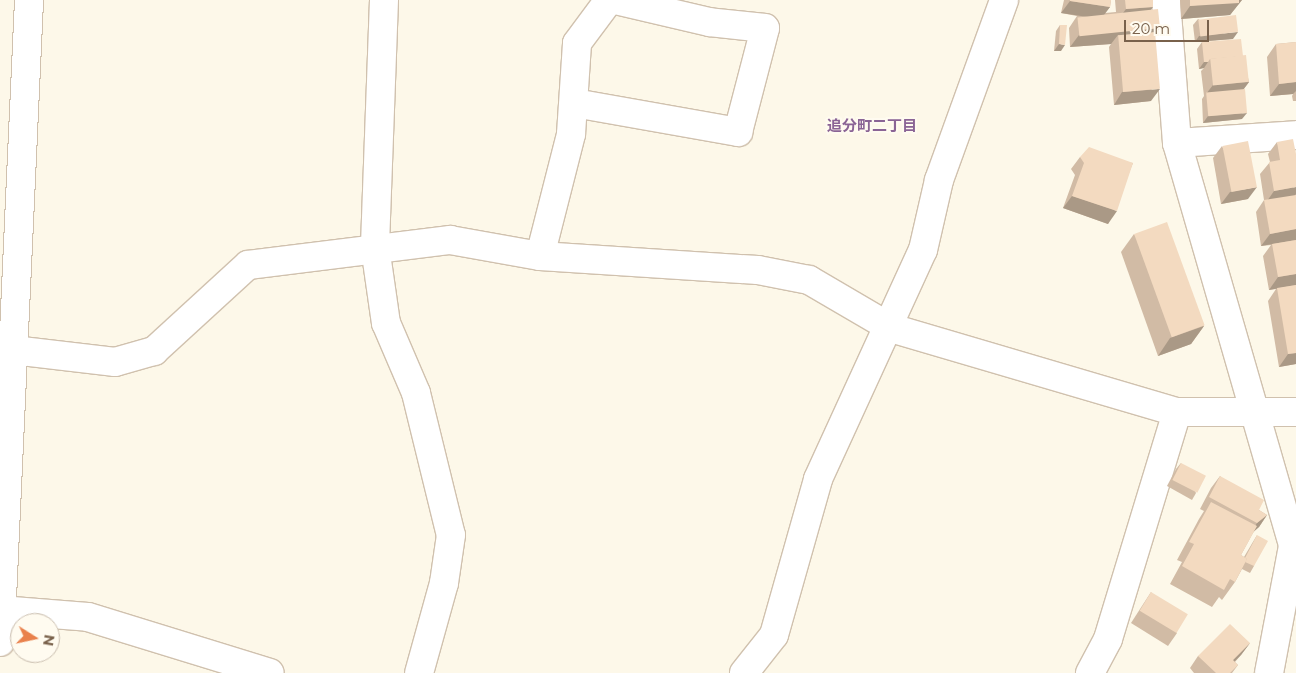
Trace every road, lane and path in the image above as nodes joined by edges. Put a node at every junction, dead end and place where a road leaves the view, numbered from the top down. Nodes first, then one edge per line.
1 (29, 0) edge
2 (384, 0) edge
3 (609, 0) edge
4 (614, 0) edge
5 (1004, 0) edge
6 (1166, 0) edge
7 (574, 103) junction
8 (1296, 135) edge
9 (1177, 143) junction
10 (375, 247) junction
11 (540, 256) junction
12 (891, 328) junction
13 (13, 350) junction
14 (1177, 412) junction
15 (1296, 412) edge
16 (1256, 413) junction
17 (1, 610) edge
18 (0, 642) edge
19 (270, 673) edge
20 (419, 673) edge
21 (744, 673) edge
22 (1090, 673) edge
23 (1269, 673) edge

1 - 13 street
2 - 10 street
3 - 7 street
4 - 7 street
5 - 12 street
6 - 9 street
7 - 11 street
8 - 9 street
9 - 16 street
10 - 11 street
10 - 13 street
10 - 20 street
11 - 12 street
12 - 14 street
12 - 21 street
13 - 17 street
14 - 16 street
14 - 22 street
15 - 16 street
16 - 23 street
17 - 18 street
17 - 19 street

